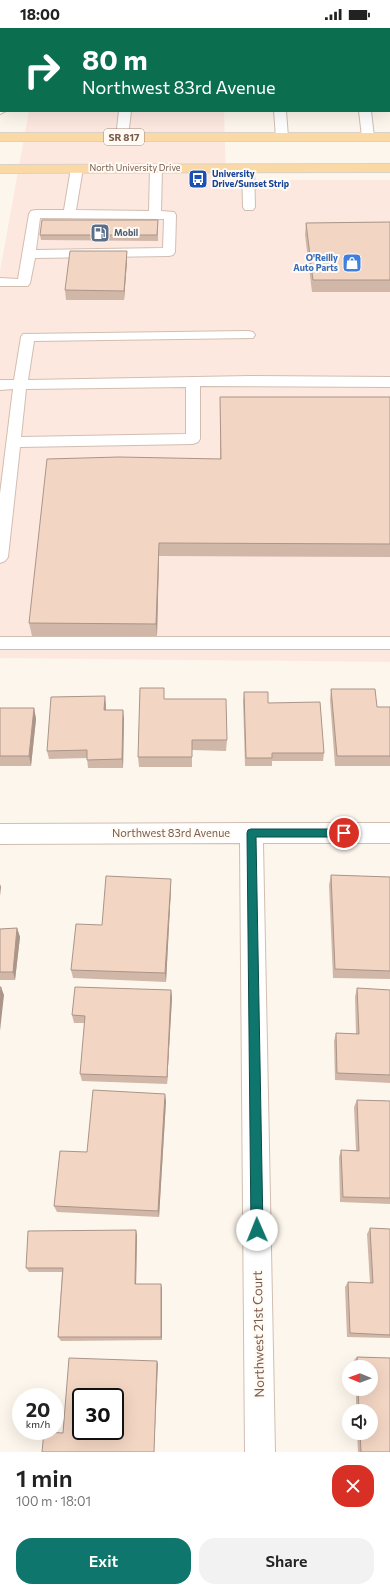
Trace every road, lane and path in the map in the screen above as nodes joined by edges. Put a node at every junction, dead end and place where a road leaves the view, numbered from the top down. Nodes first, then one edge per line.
1 (125, 112) edge
2 (280, 112) edge
3 (365, 112) edge
4 (0, 137) edge
5 (122, 137) junction
6 (282, 137) junction
7 (368, 137) junction
8 (390, 137) edge
9 (0, 168) edge
10 (77, 168) junction
11 (156, 168) junction
12 (248, 168) junction
13 (390, 168) edge
14 (249, 207) dead end
15 (69, 214) junction
16 (155, 215) junction
17 (29, 254) junction
18 (0, 282) edge
19 (248, 335) dead end
20 (194, 382) junction
21 (390, 382) edge
22 (0, 385) edge
23 (20, 385) junction
24 (14, 442) junction
25 (0, 557) edge
26 (0, 643) edge
27 (390, 643) edge
28 (251, 833) junction
29 (390, 833) edge
30 (0, 834) edge
31 (260, 1452) edge

1 - 5 lane
2 - 6 lane
3 - 7 lane
4 - 5 main road, SR 817
5 - 6 main road, SR 817
6 - 7 main road, SR 817
7 - 8 main road, SR 817
9 - 10 main road, North University Drive
10 - 11 main road, North University Drive
10 - 15 lane
11 - 12 main road, North University Drive
11 - 16 lane
12 - 13 main road, North University Drive
12 - 14 lane
15 - 16 lane
15 - 17 lane
16 - 17 lane
17 - 18 lane
19 - 23 lane
20 - 21 lane
20 - 23 lane
20 - 24 lane
22 - 23 lane
23 - 24 lane
24 - 25 lane
26 - 27 lane
28 - 29 street, Northwest 83rd Avenue
28 - 30 street, Northwest 83rd Avenue
28 - 31 street, Northwest 21st Court

